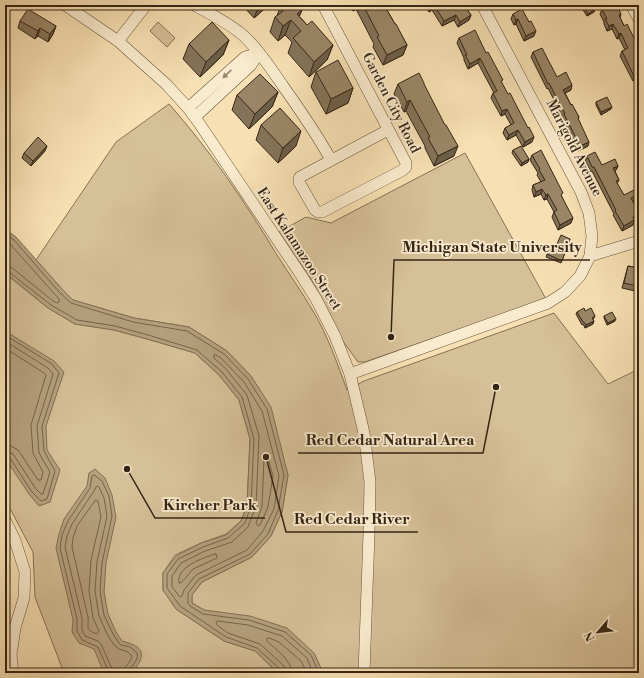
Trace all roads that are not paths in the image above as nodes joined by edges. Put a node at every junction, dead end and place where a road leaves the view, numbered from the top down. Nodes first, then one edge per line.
1 (65, 5) edge
2 (146, 5) edge
3 (194, 5) edge
4 (323, 5) edge
5 (482, 5) edge
6 (632, 5) edge
7 (639, 19) edge
8 (118, 41) junction
9 (259, 53) junction
10 (192, 113) junction
11 (388, 130) junction
12 (331, 160) junction
13 (639, 241) edge
14 (590, 256) junction
15 (350, 374) junction
16 (5, 520) edge
17 (13, 673) edge
18 (364, 673) edge

1 - 8 street, East Kalamazoo Street
2 - 8 street
3 - 9 street
4 - 11 street, Garden City Road
5 - 14 street, Marigold Avenue
6 - 7 street
8 - 10 street, East Kalamazoo Street
9 - 10 street
9 - 12 street
10 - 15 street, East Kalamazoo Street
11 - 12 street
11 - 12 street, Garden City Road
13 - 14 street
14 - 15 street, Marigold Avenue
15 - 18 street, East Kalamazoo Street
16 - 17 street

